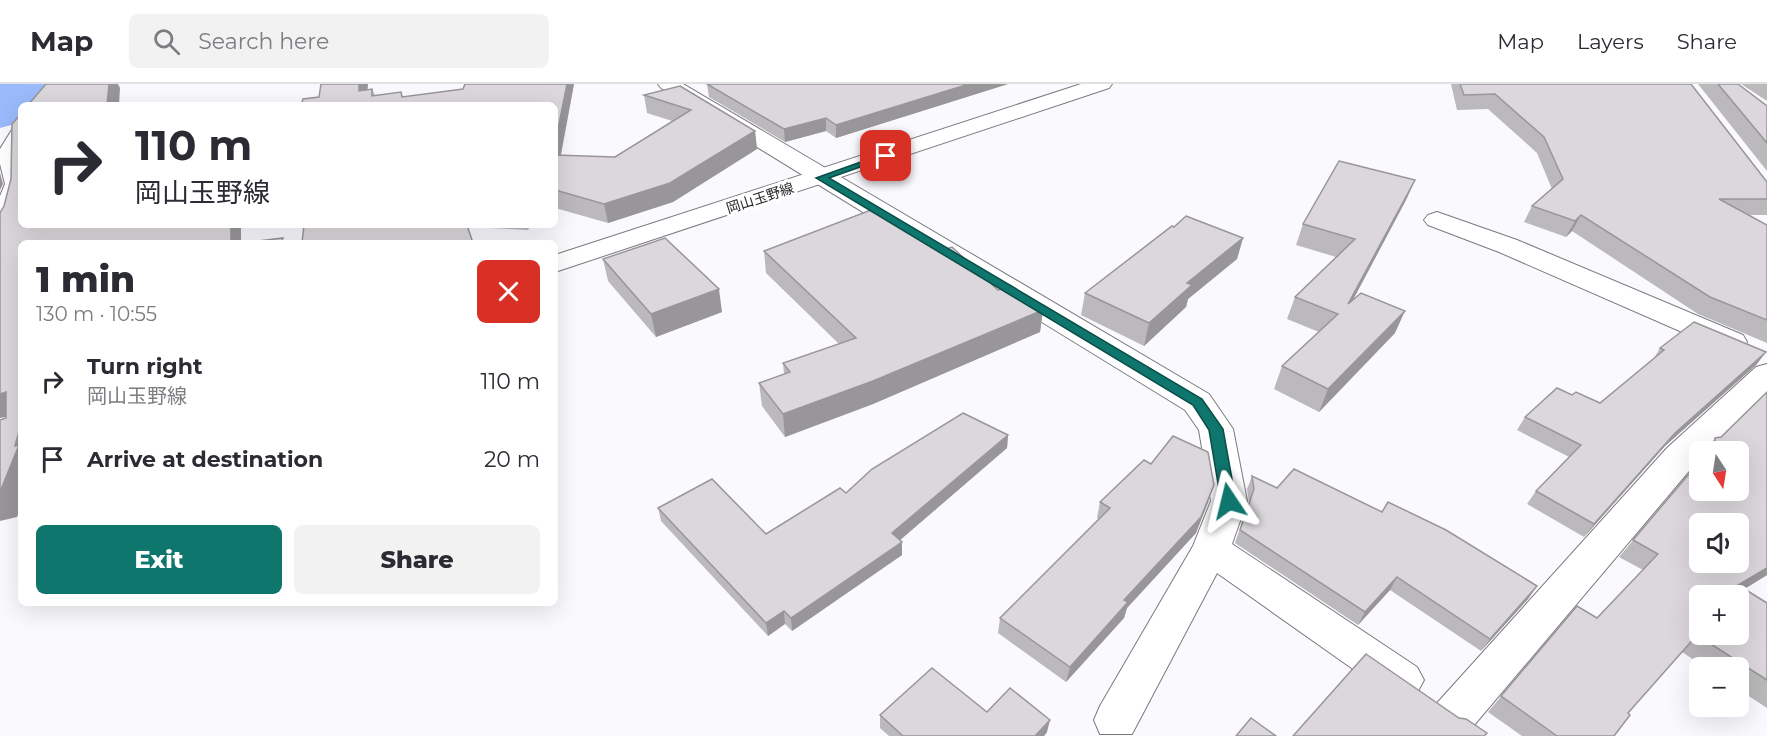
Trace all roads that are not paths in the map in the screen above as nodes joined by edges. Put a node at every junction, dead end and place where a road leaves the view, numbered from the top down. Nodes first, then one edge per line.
1 (668, 84) edge
2 (1102, 84) edge
3 (18, 115) edge
4 (0, 125) edge
5 (18, 138) edge
6 (821, 178) junction
7 (1437, 220) dead end
8 (0, 230) edge
9 (558, 263) edge
10 (1767, 357) edge
11 (1767, 374) edge
12 (1210, 549) junction
13 (1116, 720) dead end
14 (1468, 726) edge

1 - 6 street
2 - 6 street, 岡山玉野線
3 - 4 street
5 - 8 street
6 - 9 street, 岡山玉野線
6 - 12 street
7 - 10 street
11 - 14 street
12 - 13 street
12 - 14 street

